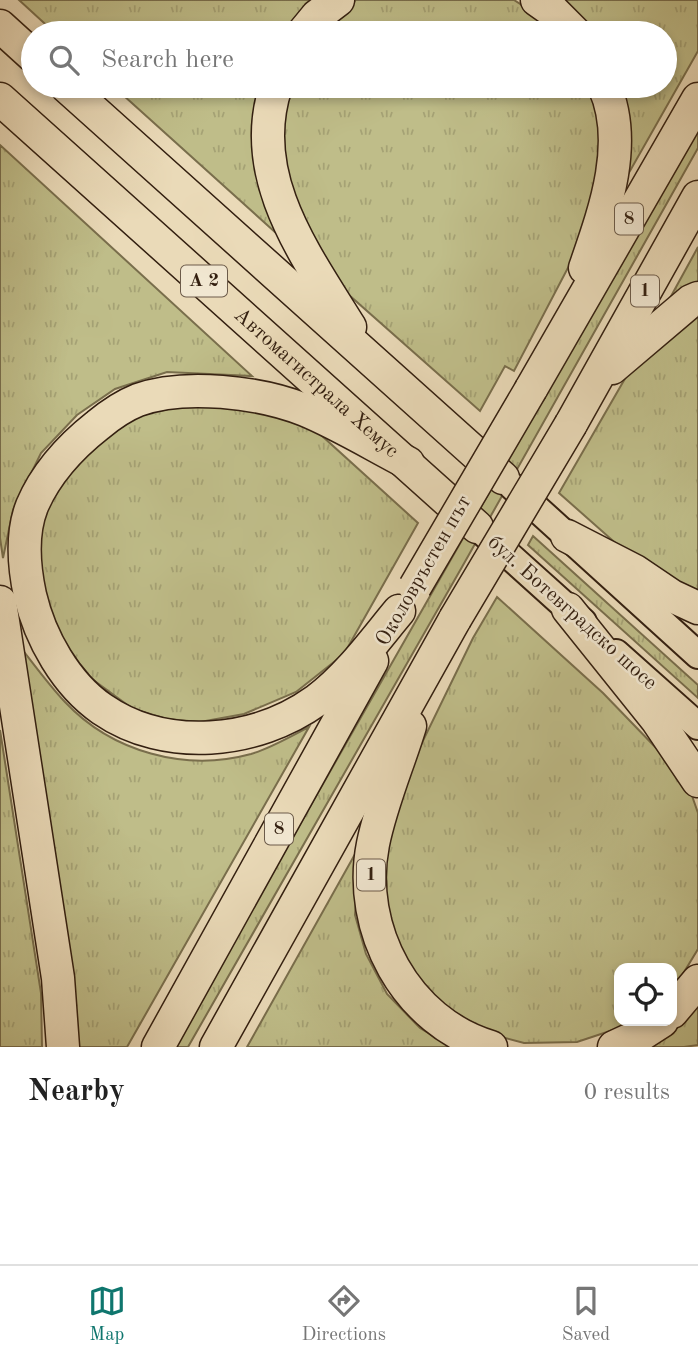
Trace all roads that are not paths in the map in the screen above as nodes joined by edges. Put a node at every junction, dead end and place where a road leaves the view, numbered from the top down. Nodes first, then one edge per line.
1 (338, 0) edge
2 (537, 0) edge
3 (313, 21) edge
4 (563, 21) edge
5 (0, 26) edge
6 (21, 45) edge
7 (79, 98) edge
8 (273, 98) edge
9 (609, 98) edge
10 (0, 99) edge
11 (698, 99) edge
12 (698, 197) edge
13 (698, 298) edge
14 (560, 340) junction
15 (367, 356) junction
16 (593, 385) junction
17 (408, 463) junction
18 (503, 478) joint
19 (477, 527) joint
20 (567, 536) junction
21 (407, 599) junction
22 (0, 602) edge
23 (698, 608) edge
24 (568, 609) junction
25 (698, 655) edge
26 (432, 659) junction
27 (698, 726) edge
28 (698, 781) edge
29 (698, 981) edge
30 (677, 1006) edge
31 (654, 1026) edge
32 (63, 1047) edge
33 (158, 1047) edge
34 (216, 1047) edge
35 (491, 1047) edge
36 (614, 1047) edge

1 - 3 highway
2 - 4 highway
5 - 6 highway
7 - 15 highway, A 2
8 - 15 highway
9 - 14 highway
10 - 17 highway, Автомагистрала Хемус / A 2
11 - 14 highway, Околовръстен път / 8
12 - 16 highway, 1
13 - 16 highway
14 - 21 highway, Околовръстен път / 8, bridge
15 - 18 highway, A 2
16 - 26 highway, 1, bridge
17 - 19 highway, Автомагистрала Хемус / A 2
17 - 21 highway, 8
18 - 20 main road
19 - 24 main road, бул. Ботевградско шосе
20 - 23 highway
20 - 25 main road
21 - 33 highway, Околовръстен път / 8
22 - 32 highway
24 - 27 main road, бул. Ботевградско шосе
24 - 28 highway
26 - 34 highway, 8
26 - 35 highway, 1
29 - 30 highway
31 - 36 highway

